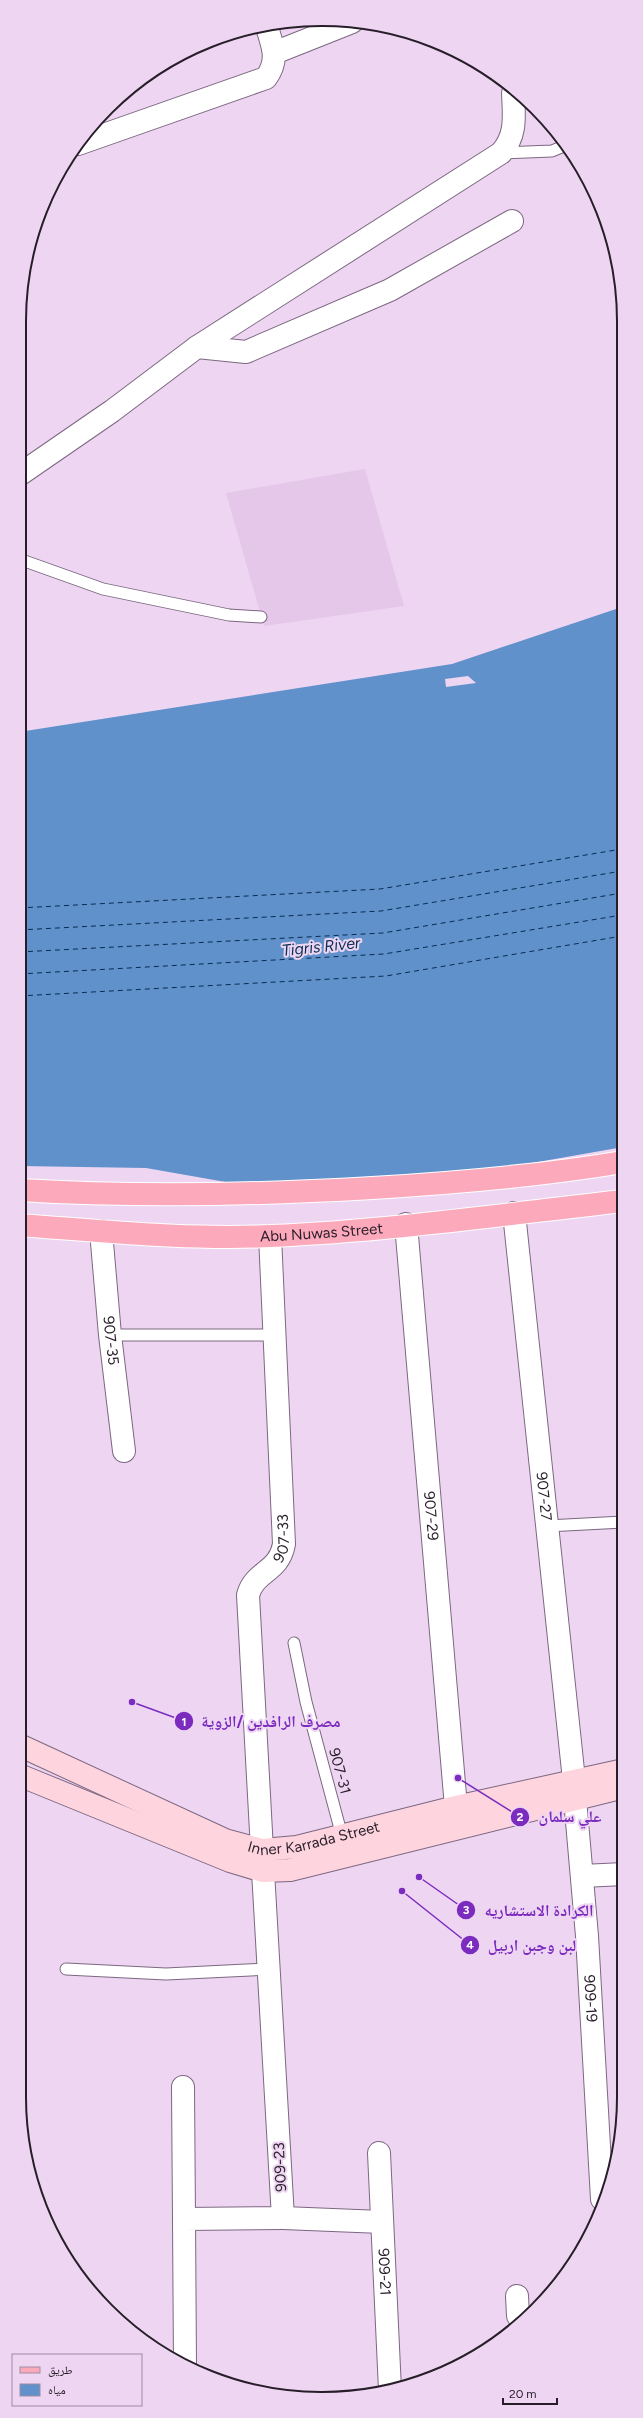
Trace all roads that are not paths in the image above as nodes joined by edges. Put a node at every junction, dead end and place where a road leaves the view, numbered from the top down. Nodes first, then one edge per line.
1 (340, 27) edge
2 (268, 31) edge
3 (274, 53) junction
4 (513, 97) edge
5 (88, 140) edge
6 (560, 148) edge
7 (502, 153) junction
8 (512, 221) dead end
9 (197, 347) junction
10 (26, 470) edge
11 (26, 562) edge
12 (262, 618) dead end
13 (617, 1163) edge
14 (26, 1190) edge
15 (617, 1202) edge
16 (514, 1213) junction
17 (406, 1224) junction
18 (26, 1226) edge
19 (101, 1231) junction
20 (270, 1236) junction
21 (110, 1335) junction
22 (274, 1335) junction
23 (124, 1450) dead end
24 (617, 1522) edge
25 (547, 1526) junction
26 (294, 1643) dead end
27 (26, 1748) edge
28 (617, 1773) edge
29 (26, 1778) edge
30 (617, 1787) edge
31 (575, 1789) junction
32 (456, 1807) junction
33 (342, 1836) junction
34 (263, 1860) junction
35 (617, 1874) edge
36 (582, 1876) junction
37 (66, 1969) dead end
38 (269, 1969) junction
39 (183, 2086) dead end
40 (379, 2153) dead end
41 (601, 2190) edge
42 (184, 2218) junction
43 (283, 2218) junction
44 (382, 2222) junction
45 (517, 2296) dead end
46 (518, 2317) edge
47 (185, 2358) edge
48 (390, 2384) edge

1 - 3 street
2 - 3 street
3 - 5 street
4 - 7 street
6 - 7 lane
7 - 9 street
8 - 9 street
9 - 10 street
11 - 12 lane
13 - 14 main road
15 - 16 main road, Abu Nuwas Street
16 - 17 main road, Abu Nuwas Street
16 - 25 street, 907-27
17 - 20 main road, Abu Nuwas Street
17 - 32 street, 907-29
18 - 19 main road, Abu Nuwas Street
19 - 20 main road, Abu Nuwas Street
19 - 21 street, 907-35
20 - 22 street, 907-33
21 - 22 lane
21 - 23 street, 907-35
22 - 34 street, 907-33
24 - 25 lane
25 - 31 street, 907-27
26 - 33 lane, 907-31
27 - 34 main road, Inner Karrada Street
28 - 31 main road, Inner Karrada Street
29 - 34 main road, Inner Karrada Street
30 - 31 main road, Inner Karrada Street
31 - 32 main road, Inner Karrada Street
31 - 34 main road, Inner Karrada Street
31 - 36 street, 909-19
32 - 33 main road, Inner Karrada Street
33 - 34 main road, Inner Karrada Street
34 - 38 street, 909-23
35 - 36 street
36 - 41 street, 909-19
37 - 38 lane
38 - 43 street, 909-23
39 - 42 street
40 - 44 street, 909-21
42 - 43 street
42 - 47 street
43 - 44 street
44 - 48 street, 909-21
45 - 46 street

